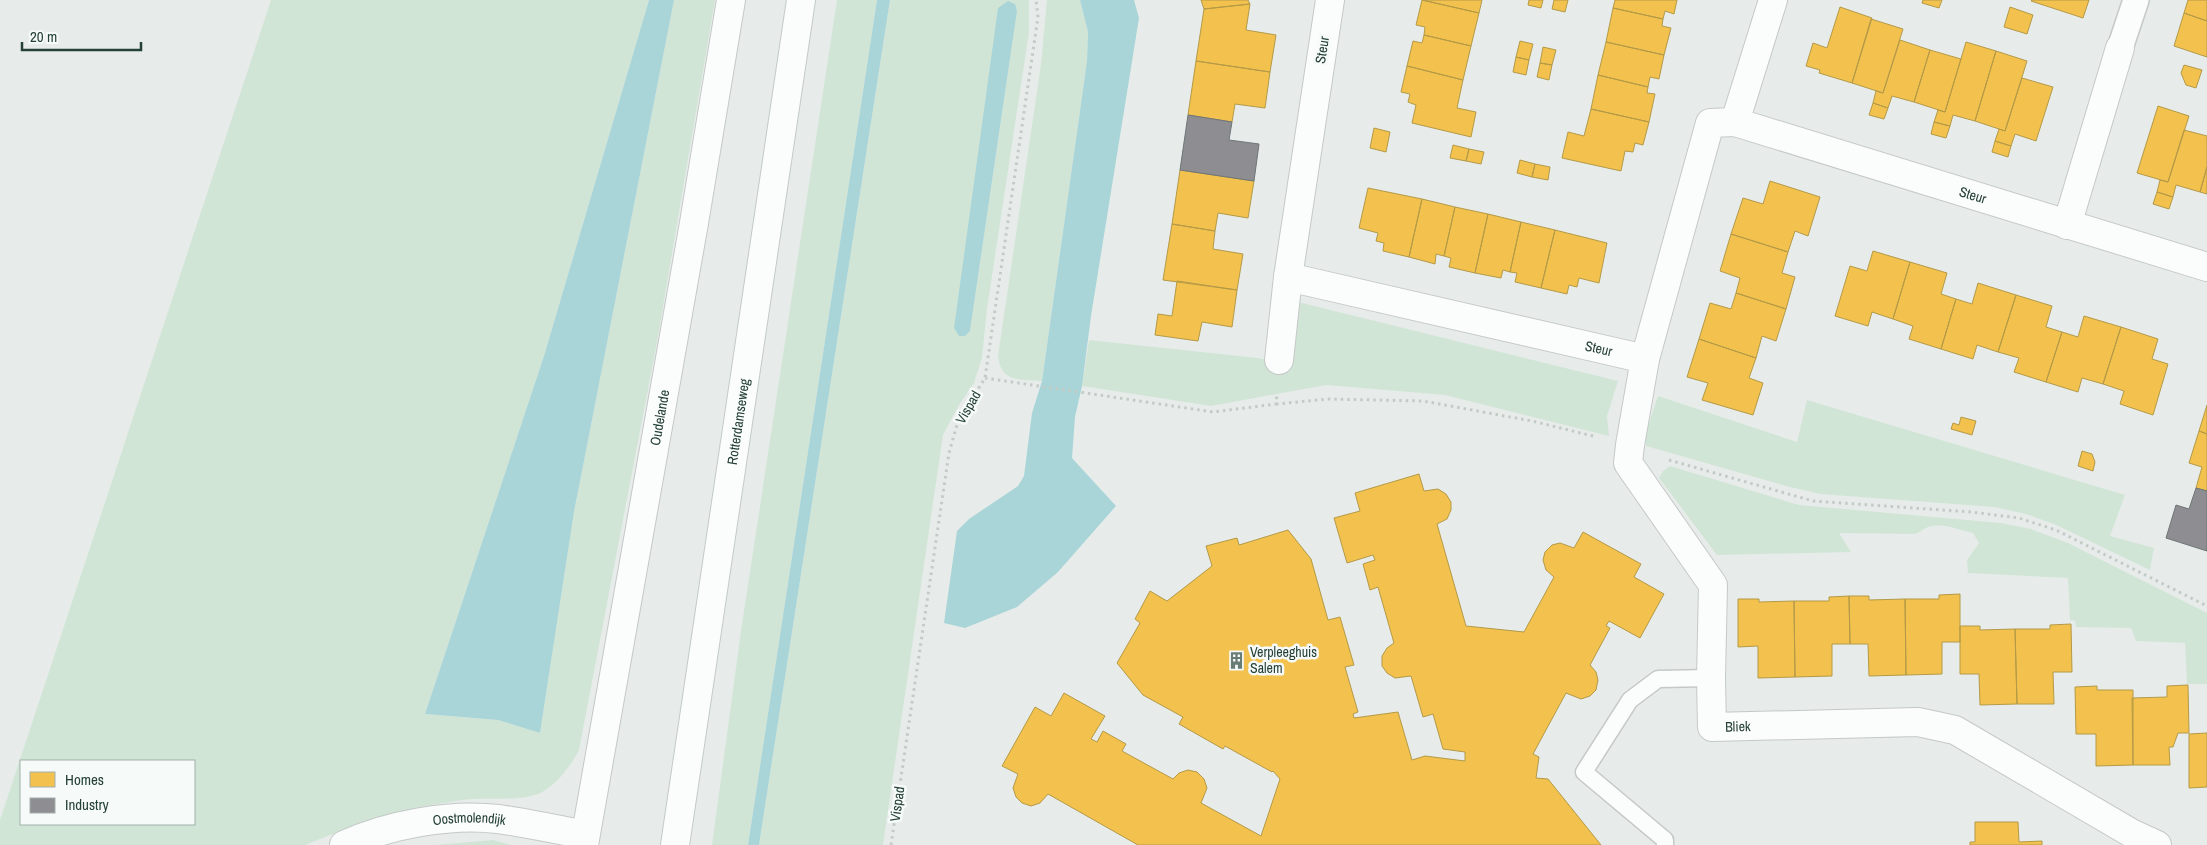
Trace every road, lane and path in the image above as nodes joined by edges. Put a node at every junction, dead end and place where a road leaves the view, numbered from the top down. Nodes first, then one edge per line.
1 (731, 0) edge
2 (801, 0) edge
3 (1036, 0) edge
4 (1330, 0) edge
5 (1773, 0) edge
6 (2136, 0) edge
7 (2120, 48) joint
8 (1736, 122) junction
9 (2067, 225) junction
10 (2207, 267) edge
11 (1288, 277) junction
12 (1646, 359) junction
13 (1279, 360) joint
14 (985, 378) junction
15 (1276, 404) junction
16 (1630, 445) junction
17 (2207, 606) edge
18 (1711, 678) junction
19 (585, 840) edge
20 (2139, 841) edge
21 (344, 845) edge
22 (675, 845) edge
23 (891, 845) edge
24 (1665, 845) edge

1 - 19 street, Oudelande
2 - 22 street, Rotterdamseweg
3 - 14 path, Vispad
4 - 11 street, Steur
5 - 8 street
6 - 7 street
7 - 9 street
8 - 9 street, Steur
8 - 12 street, Steur
9 - 10 street, Steur
11 - 12 street, Steur
11 - 13 street, Steur
12 - 16 street, Bliek
13 - 15 path
14 - 15 path
14 - 23 path, Vispad
15 - 16 path
16 - 17 path
16 - 18 street, Bliek
18 - 20 street, Bliek
18 - 24 lane
19 - 21 street, Oostmolendijk

